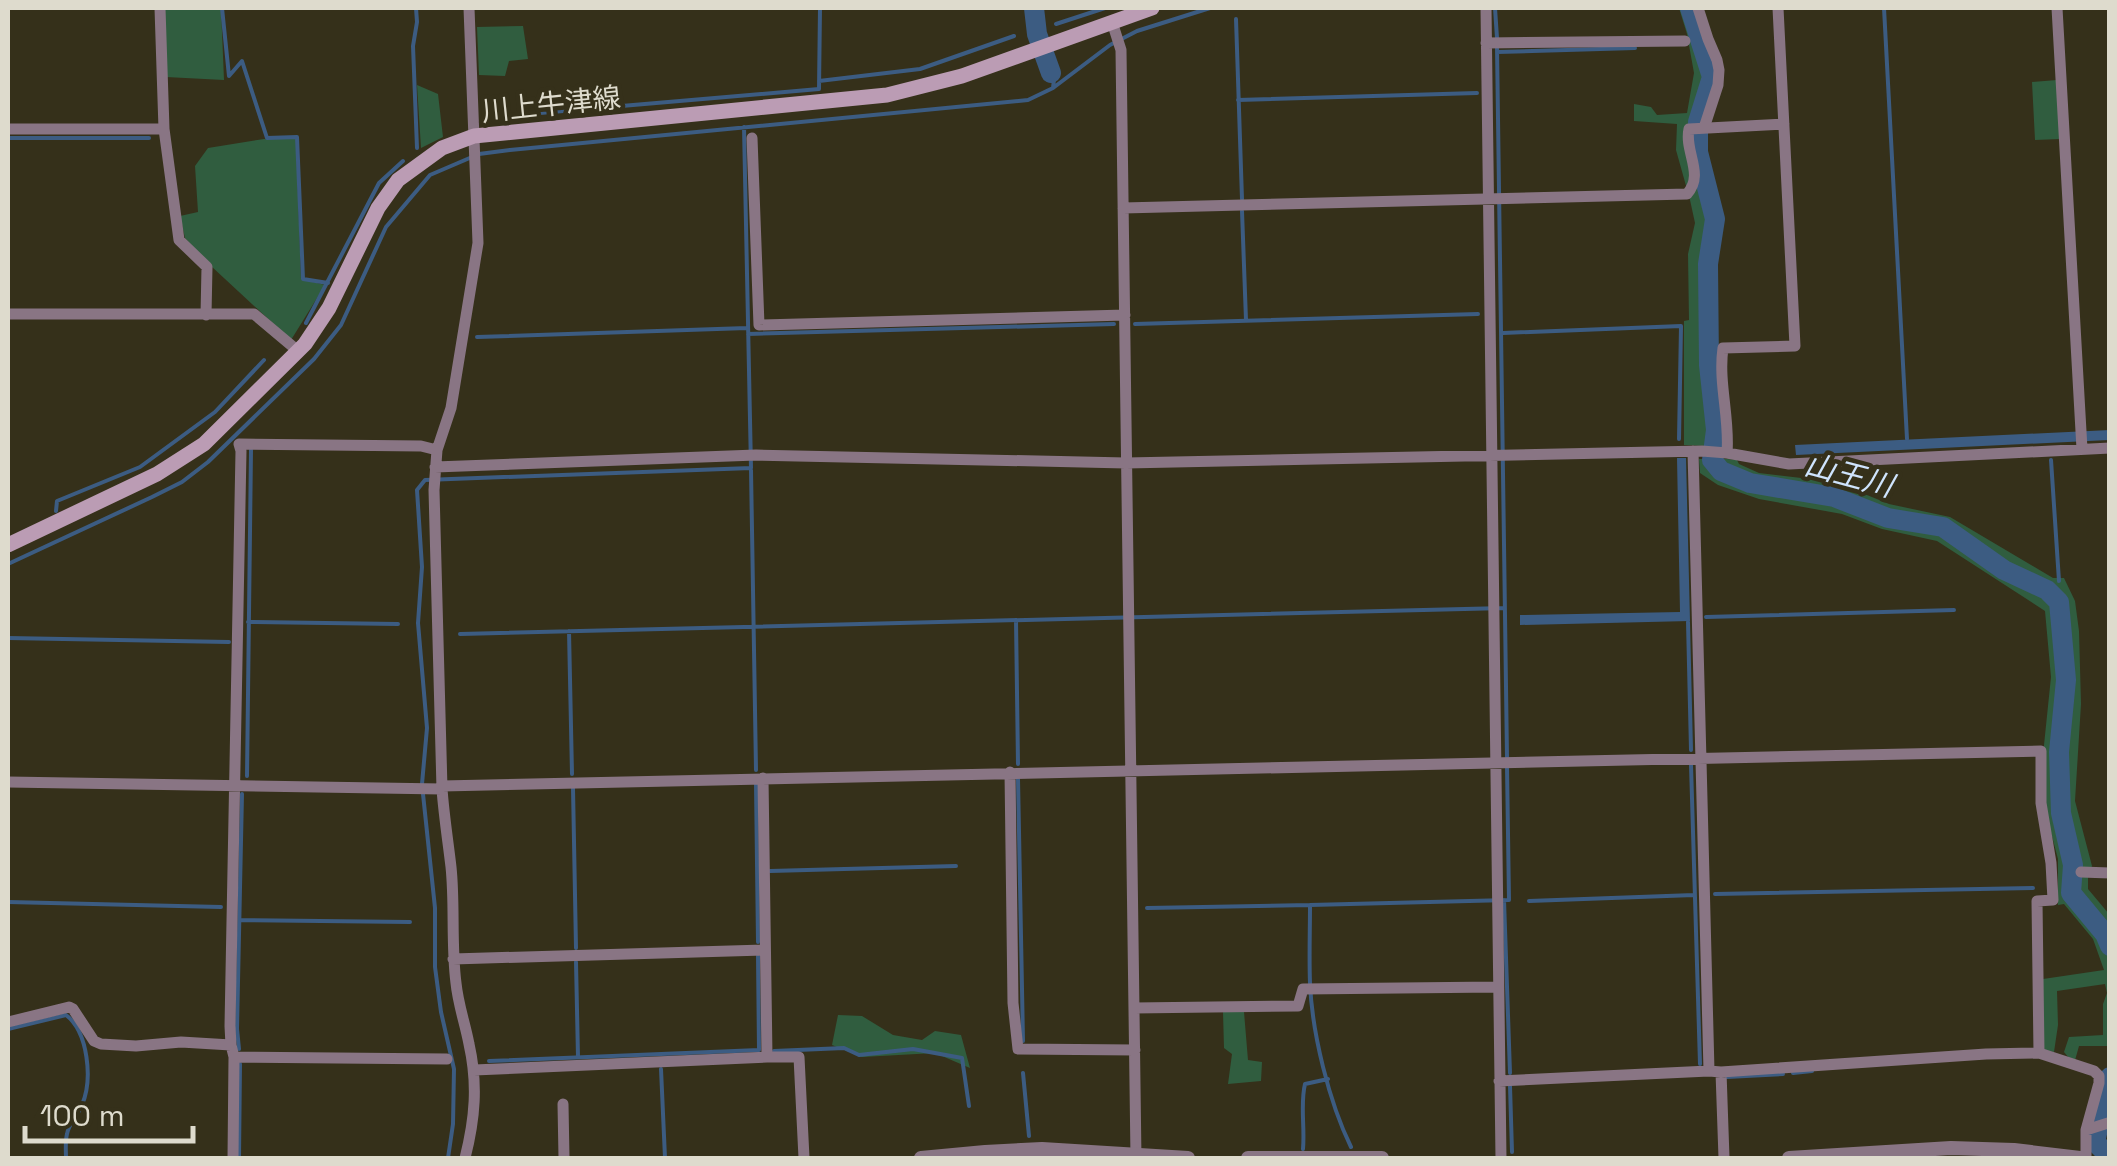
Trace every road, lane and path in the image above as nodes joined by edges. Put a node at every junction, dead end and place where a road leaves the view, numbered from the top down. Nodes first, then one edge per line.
1 (160, 8) edge
2 (469, 8) edge
3 (1152, 8) edge
4 (1486, 8) edge
5 (1698, 8) edge
6 (1778, 8) edge
7 (2057, 8) edge
8 (1114, 28) junction
9 (1684, 40) dead end
10 (1486, 43) junction
11 (1784, 124) junction
12 (8, 128) edge
13 (1704, 128) junction
14 (164, 129) junction
15 (752, 138) dead end
16 (474, 141) junction
17 (1488, 199) junction
18 (1123, 208) junction
19 (8, 314) edge
20 (1124, 315) junction
21 (206, 316) junction
22 (298, 351) junction
23 (2110, 448) edge
24 (2082, 449) junction
25 (437, 450) junction
26 (1698, 451) junction
27 (1726, 453) junction
28 (1491, 455) junction
29 (1126, 463) junction
30 (434, 467) junction
31 (8, 545) edge
32 (1702, 757) junction
33 (1495, 761) junction
34 (1132, 770) junction
35 (1010, 772) junction
36 (763, 778) junction
37 (8, 782) edge
38 (236, 786) junction
39 (432, 788) junction
40 (2081, 872) dead end
41 (2110, 873) edge
42 (764, 950) junction
43 (453, 959) junction
44 (1498, 987) junction
45 (1134, 1008) junction
46 (8, 1022) edge
47 (1135, 1050) junction
48 (233, 1051) junction
49 (2039, 1053) junction
50 (766, 1057) junction
51 (447, 1059) dead end
52 (474, 1070) junction
53 (1715, 1071) junction
54 (1499, 1080) junction
55 (563, 1104) dead end
56 (2108, 1123) edge
57 (2086, 1130) junction
58 (1997, 1154) edge
59 (967, 1156) edge
60 (1136, 1156) edge
61 (1843, 1157) edge
62 (233, 1158) edge
63 (466, 1158) edge
64 (564, 1158) edge
65 (804, 1158) edge
66 (921, 1158) edge
67 (1188, 1158) edge
68 (1248, 1158) edge
69 (1382, 1158) edge
70 (1501, 1158) edge
71 (1724, 1158) edge
72 (1789, 1158) edge
73 (2083, 1158) edge

1 - 14 street
2 - 16 street
3 - 8 main road
4 - 10 street
5 - 13 street
6 - 11 street
7 - 24 street
8 - 16 main road, 川上牛津線
8 - 18 street
9 - 10 street
10 - 17 street
11 - 13 street
11 - 27 street
12 - 14 street
13 - 17 street
14 - 21 street
15 - 20 street
16 - 22 main road, 川上牛津線
16 - 25 street
17 - 18 street
17 - 28 street
18 - 20 street
19 - 21 street
20 - 29 street
21 - 22 street
22 - 31 main road, 川上牛津線
23 - 24 street
24 - 27 street
25 - 30 street
25 - 38 street
26 - 27 street
26 - 28 street
26 - 32 street
28 - 29 street
28 - 33 street
29 - 30 street
29 - 34 street
30 - 39 street
32 - 33 street
32 - 49 street
32 - 53 street
33 - 34 street
33 - 44 street
34 - 35 street
34 - 45 street
35 - 36 street
35 - 47 street
36 - 39 street
36 - 42 street
37 - 38 street
38 - 39 street
38 - 48 street
39 - 43 street
40 - 41 street
42 - 43 street
42 - 50 street
43 - 52 street
44 - 45 street
44 - 54 street
45 - 47 street
46 - 48 street
47 - 60 street
48 - 51 street
48 - 62 street
49 - 53 street
49 - 57 street
50 - 52 street
50 - 65 street
52 - 63 street
53 - 54 street
53 - 71 street
54 - 70 street
55 - 64 street
56 - 57 street
57 - 73 street
58 - 61 street
58 - 73 street
59 - 60 street
59 - 66 street
60 - 67 street
61 - 72 street
68 - 69 street

